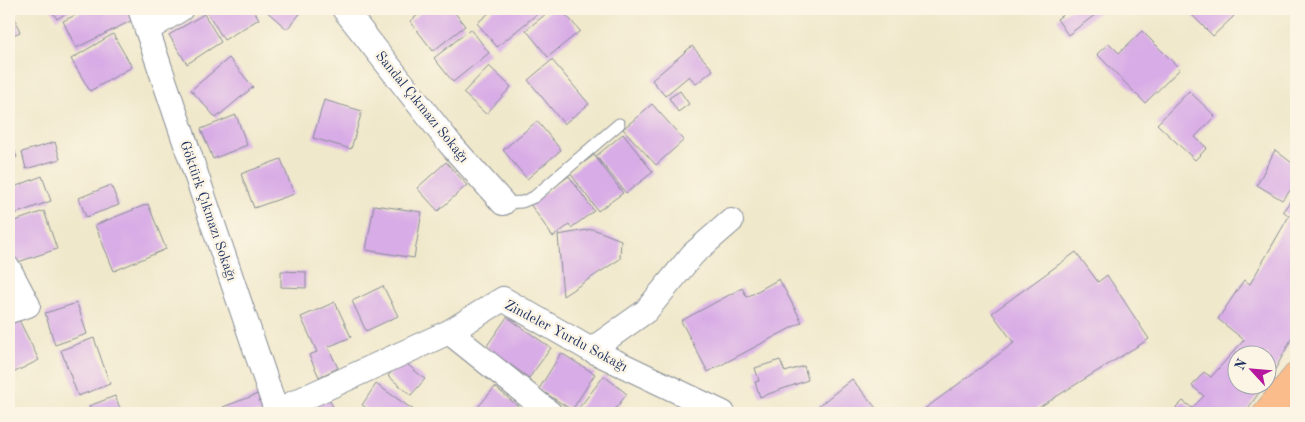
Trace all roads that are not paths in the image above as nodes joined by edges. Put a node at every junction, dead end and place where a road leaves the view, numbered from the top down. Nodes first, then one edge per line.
1 (181, 9) edge
2 (344, 9) edge
3 (143, 20) edge
4 (618, 124) dead end
5 (504, 203) joint
6 (731, 220) dead end
7 (9, 269) edge
8 (18, 308) edge
9 (449, 332) junction
10 (591, 350) junction
11 (1296, 377) edge
12 (276, 412) edge
13 (550, 413) edge
14 (723, 413) edge
15 (1267, 413) edge

1 - 3 street
2 - 5 street, Sandal Çıkmazı Sokağı
3 - 12 street, Göktürk Çıkmazı Sokağı
4 - 5 lane
6 - 10 street
7 - 8 street
9 - 10 street, Zindeler Yurdu Sokağı
9 - 12 street, Zindeler Yurdu Sokağı
9 - 13 street
10 - 14 street, Zindeler Yurdu Sokağı
11 - 15 main road

